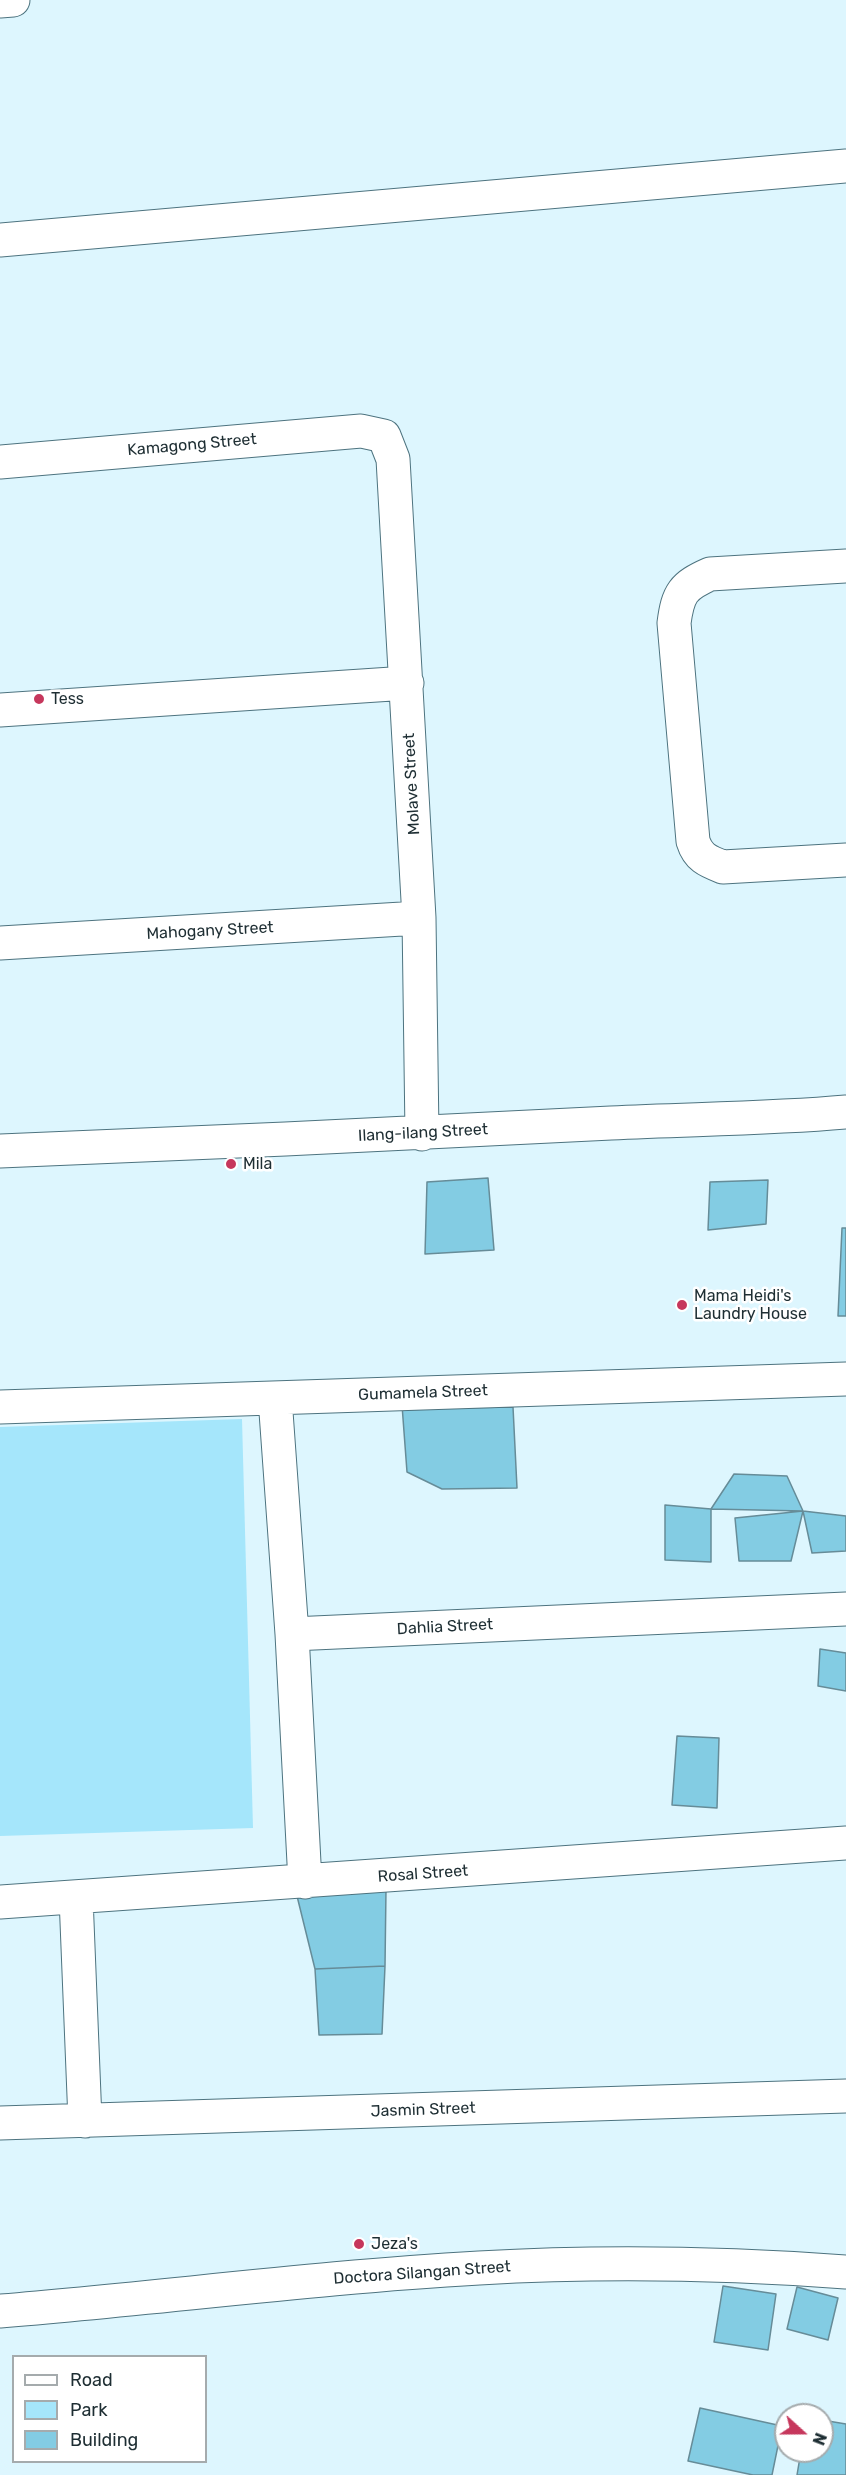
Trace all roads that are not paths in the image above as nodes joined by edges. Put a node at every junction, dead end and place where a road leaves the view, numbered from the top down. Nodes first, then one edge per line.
1 (13, 0) edge
2 (0, 1) edge
3 (846, 166) edge
4 (0, 240) edge
5 (384, 436) joint
6 (0, 462) edge
7 (846, 566) edge
8 (407, 683) junction
9 (0, 711) edge
10 (846, 860) edge
11 (419, 918) junction
12 (0, 943) edge
13 (846, 1112) edge
14 (422, 1134) junction
15 (0, 1151) edge
16 (846, 1379) edge
17 (275, 1398) junction
18 (0, 1407) edge
19 (846, 1609) edge
20 (292, 1634) junction
21 (846, 1844) edge
22 (305, 1882) junction
23 (76, 1897) junction
24 (0, 1902) edge
25 (846, 2096) edge
26 (85, 2121) junction
27 (0, 2123) edge
28 (846, 2272) edge
29 (0, 2311) edge

1 - 2 street
3 - 4 street
5 - 6 street, Kamagong Street
5 - 8 street, Molave Street
7 - 10 street
8 - 9 street
8 - 11 street, Molave Street
11 - 12 street, Mahogany Street
11 - 14 street, Molave Street
13 - 14 street, Ilang-ilang Street
14 - 15 street, Ilang-ilang Street
16 - 17 street, Gumamela Street
17 - 18 street, Gumamela Street
17 - 20 street
19 - 20 street, Dahlia Street
20 - 22 street
21 - 22 street, Rosal Street
22 - 23 street, Rosal Street
23 - 24 street, Rosal Street
23 - 26 street
25 - 26 street, Jasmin Street
26 - 27 street, Jasmin Street
28 - 29 street, Doctora Silangan Street

